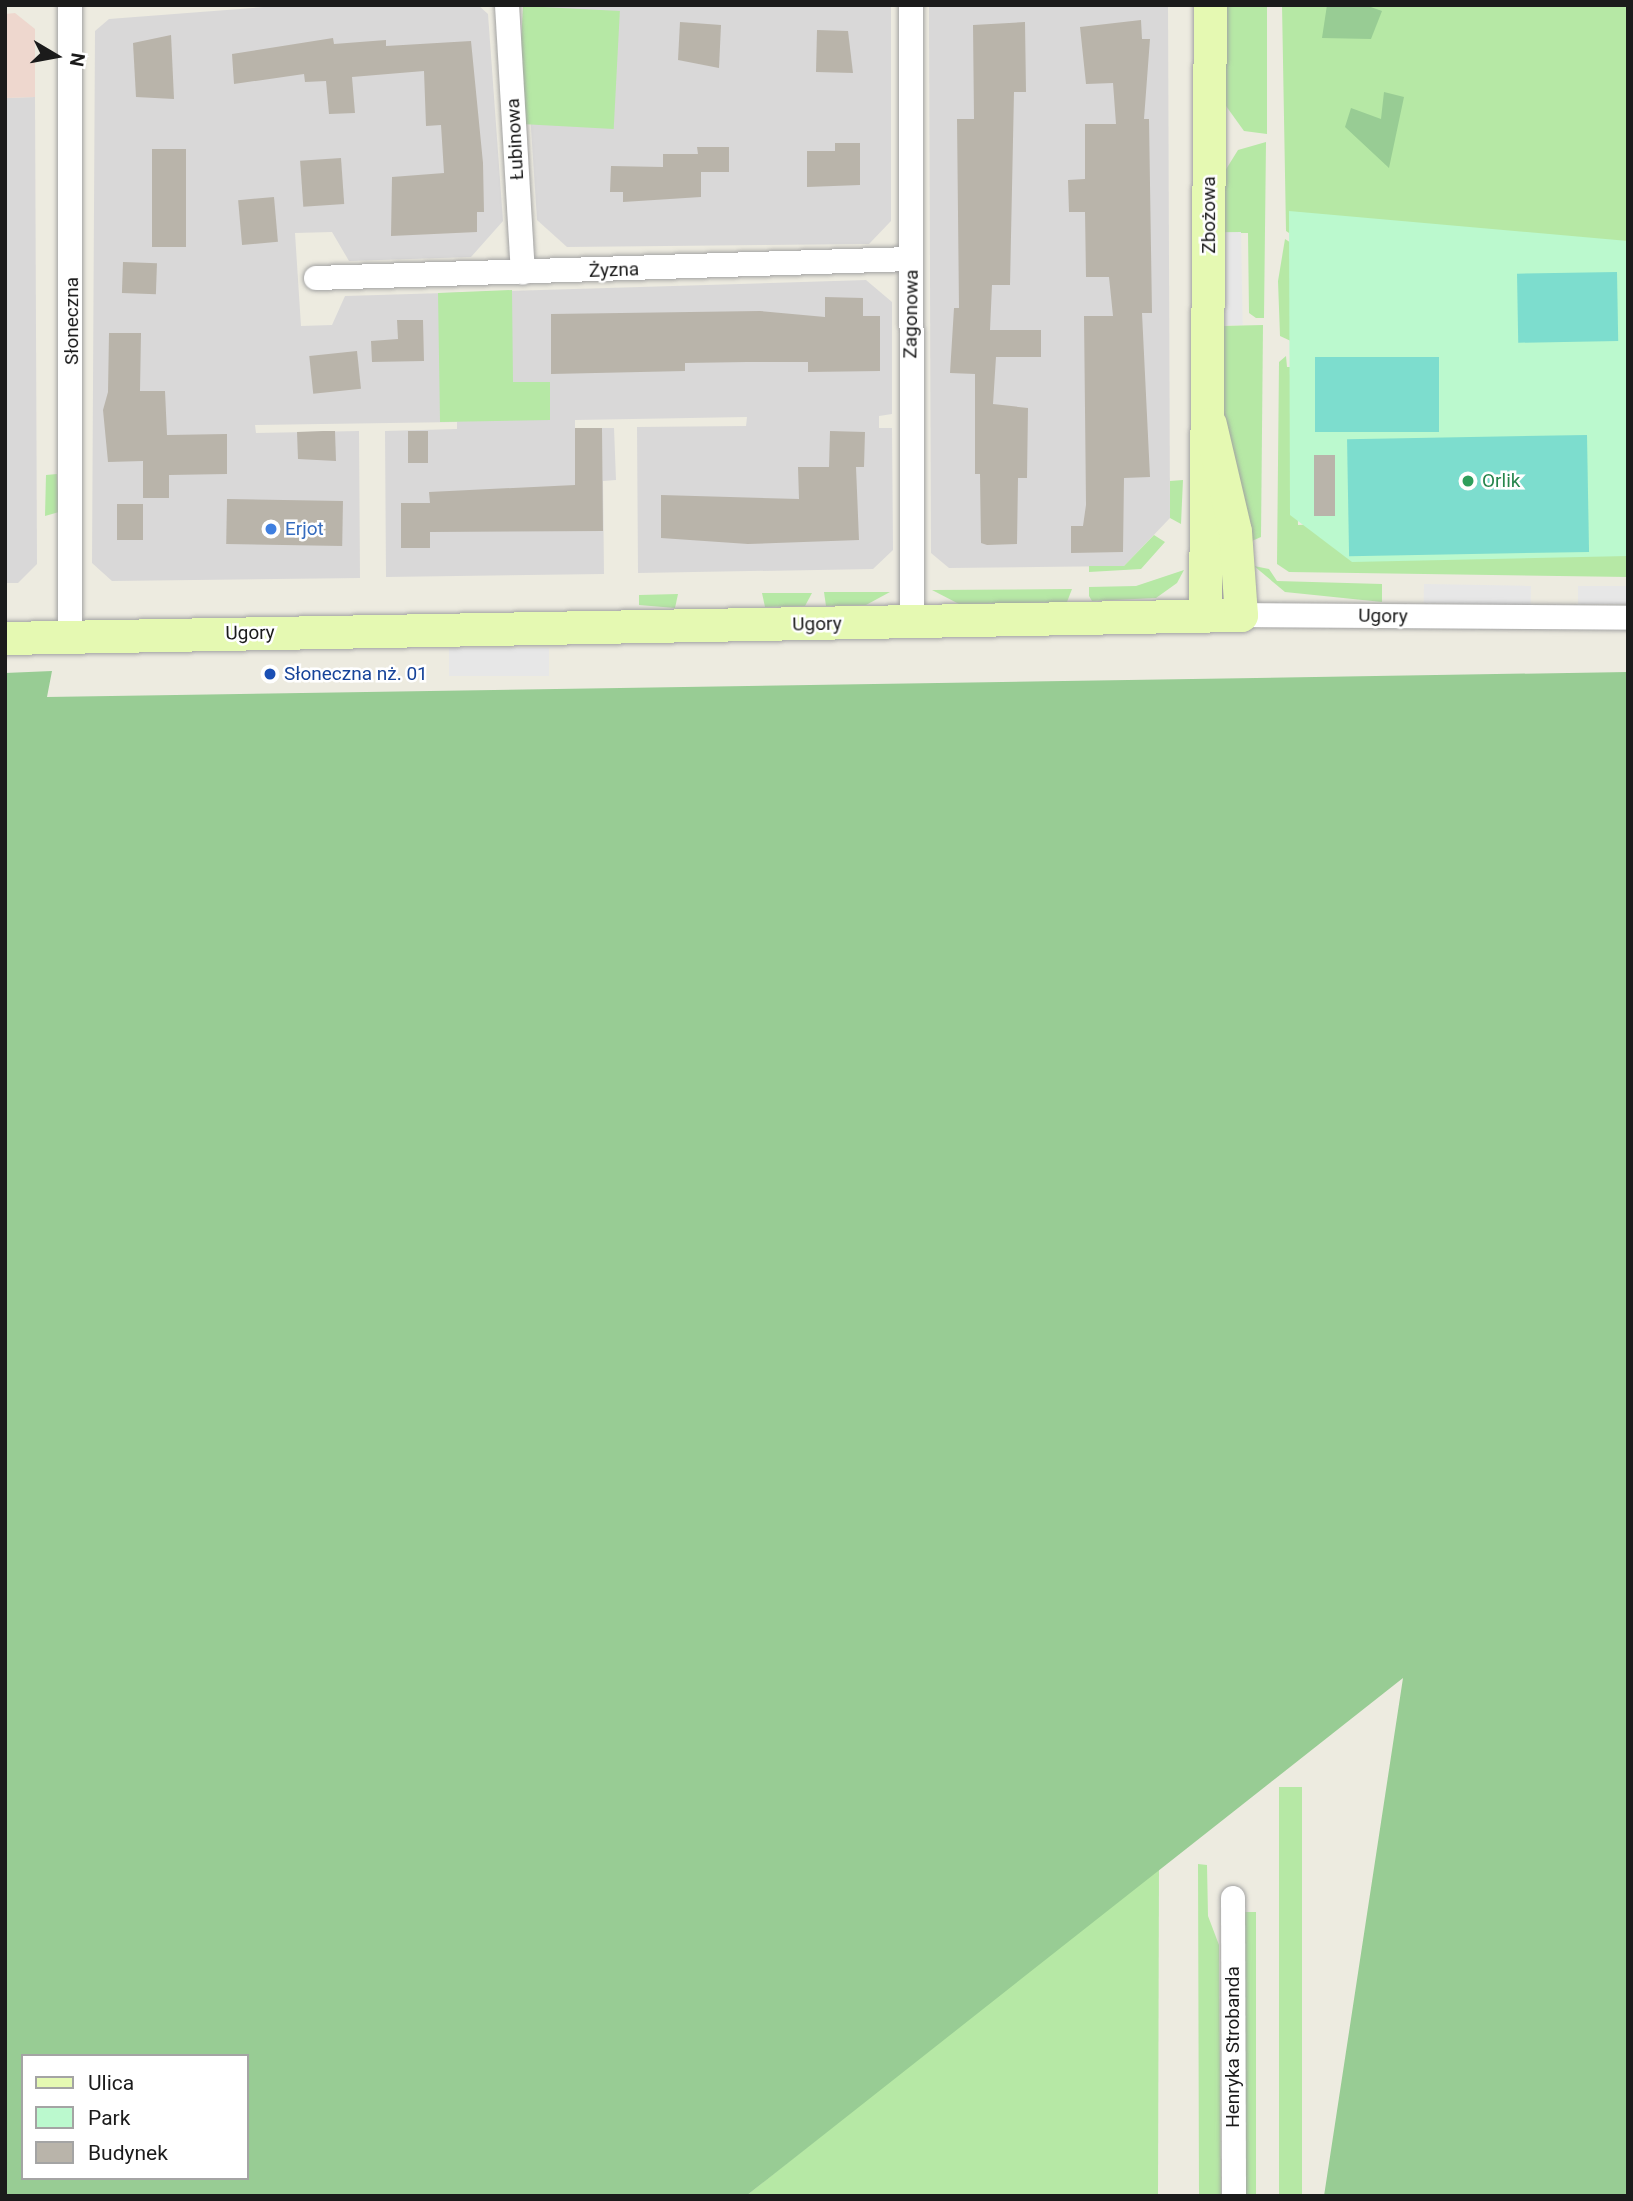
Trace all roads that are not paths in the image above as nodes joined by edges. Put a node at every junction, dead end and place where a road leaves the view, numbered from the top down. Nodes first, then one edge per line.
1 (70, 5) edge
2 (507, 5) edge
3 (911, 5) edge
4 (1210, 5) edge
5 (911, 259) junction
6 (523, 273) junction
7 (316, 278) dead end
8 (1210, 424) junction
9 (1205, 615) junction
10 (1241, 615) junction
11 (1628, 618) edge
12 (912, 623) junction
13 (71, 637) junction
14 (5, 638) edge
15 (1233, 1898) dead end
16 (1234, 2196) edge

1 - 13 street, Słoneczna
2 - 6 street, Łubinowa
3 - 5 street, Zagonowa
4 - 8 street, Zbożowa
5 - 6 street, Żyzna
5 - 12 street, Zagonowa
6 - 7 street, Żyzna
8 - 9 street, Zbożowa
8 - 10 street, Zbożowa
9 - 10 street, Ugory
9 - 12 street, Ugory
10 - 11 street, Ugory
12 - 13 street, Ugory
13 - 14 street, Ugory
15 - 16 street, Henryka Strobanda

